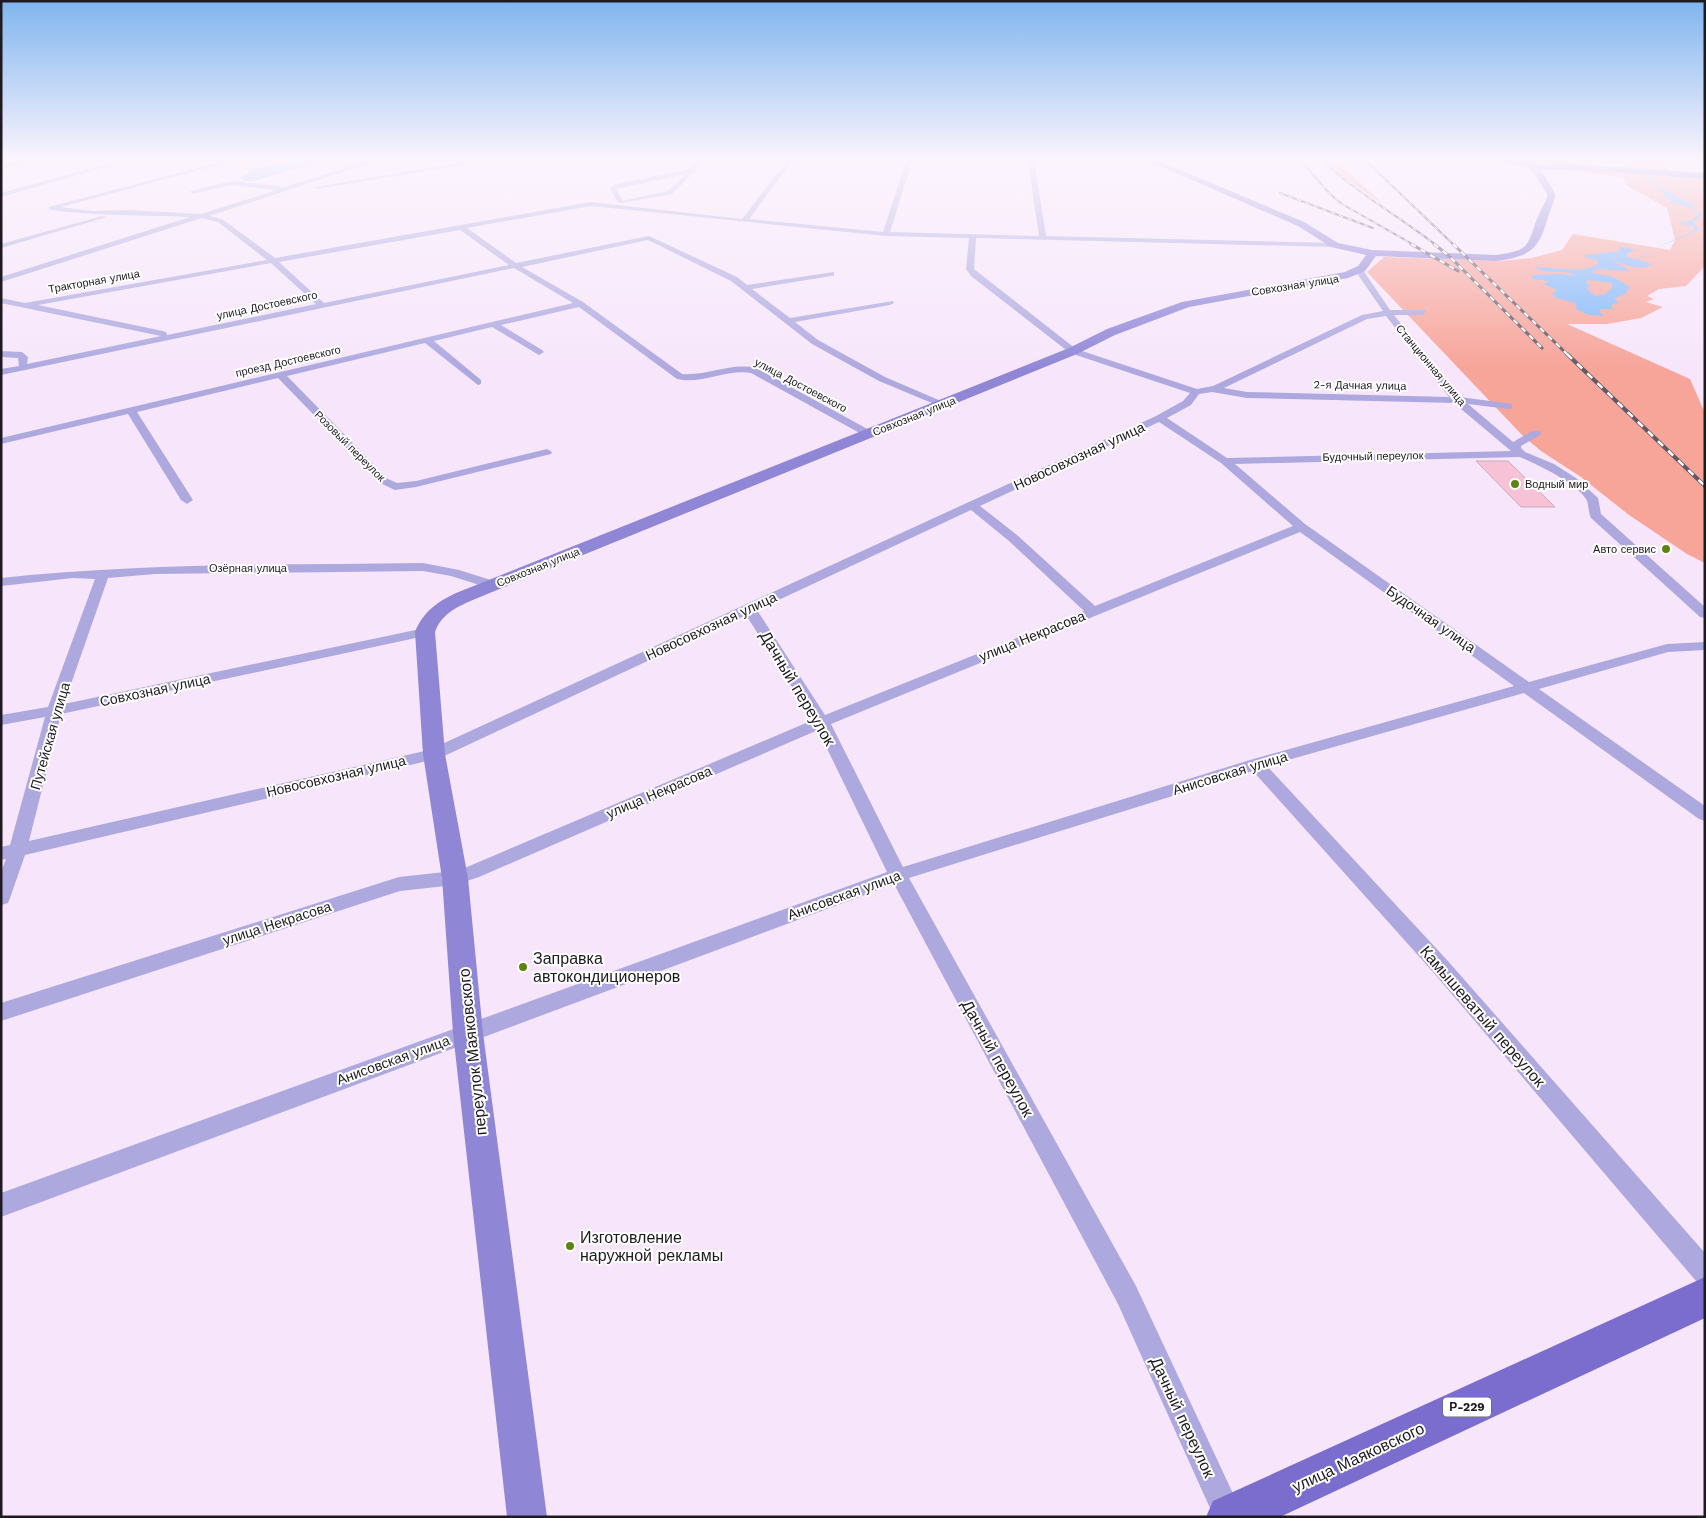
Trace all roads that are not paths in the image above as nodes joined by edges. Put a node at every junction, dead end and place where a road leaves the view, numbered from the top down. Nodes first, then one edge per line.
1 (66, 229) edge
2 (161, 229) edge
3 (231, 229) edge
4 (450, 229) edge
5 (464, 229) edge
6 (830, 229) edge
7 (888, 229) edge
8 (1043, 229) edge
9 (1310, 229) edge
10 (1539, 229) edge
11 (886, 234) junction
12 (973, 237) junction
13 (1044, 238) junction
14 (1335, 245) junction
15 (1, 246) edge
16 (1372, 253) junction
17 (272, 260) junction
18 (514, 265) junction
19 (1360, 272) junction
20 (831, 274) dead end
21 (1, 280) edge
22 (746, 288) junction
23 (1, 300) edge
24 (890, 303) dead end
25 (580, 304) junction
26 (26, 305) junction
27 (322, 305) junction
28 (1422, 312) dead end
29 (1388, 313) junction
30 (788, 320) junction
31 (494, 325) junction
32 (171, 336) junction
33 (428, 341) junction
34 (539, 352) dead end
35 (1073, 352) junction
36 (1, 354) edge
37 (24, 367) junction
38 (1, 372) edge
39 (281, 376) junction
40 (478, 382) dead end
41 (1212, 388) junction
42 (1196, 392) junction
43 (1457, 400) junction
44 (943, 404) junction
45 (1508, 406) dead end
46 (130, 411) junction
47 (1160, 418) junction
48 (869, 434) junction
49 (1536, 434) dead end
50 (1, 441) edge
51 (547, 452) dead end
52 (1520, 454) junction
53 (1225, 461) junction
54 (187, 500) dead end
55 (972, 505) junction
56 (1301, 527) junction
57 (103, 574) junction
58 (1, 582) edge
59 (492, 585) junction
60 (749, 608) junction
61 (1092, 612) junction
62 (1705, 614) edge
63 (425, 632) junction
64 (1705, 646) edge
65 (1529, 688) junction
66 (54, 711) junction
67 (1, 720) edge
68 (822, 722) junction
69 (434, 754) junction
70 (1256, 764) junction
71 (1705, 815) edge
72 (18, 850) junction
73 (1, 854) edge
74 (898, 875) junction
75 (455, 878) junction
76 (1, 898) edge
77 (1, 1012) edge
78 (468, 1033) junction
79 (1, 1205) edge
80 (1705, 1272) edge
81 (1705, 1297) edge
82 (527, 1517) edge
83 (1229, 1517) edge

1 - 15 street
2 - 21 street
3 - 17 street
4 - 17 street, Тракторная улица
5 - 18 street, улица Достоевского
6 - 11 street, Тракторная улица
7 - 11 street
8 - 13 street
9 - 14 street
10 - 16 street
11 - 12 street, Тракторная улица
12 - 13 street, Тракторная улица
12 - 35 street
13 - 14 street, Тракторная улица
14 - 16 street
16 - 19 street
17 - 26 street, Тракторная улица
17 - 27 street
18 - 22 street, улица Достоевского
18 - 25 street, улица Достоевского
18 - 27 street, улица Достоевского
19 - 29 street, Станционная улица
19 - 35 street, Совхозная улица
20 - 22 street
22 - 30 street
23 - 26 street
24 - 30 street
25 - 31 street, проезд Достоевского
25 - 48 street, улица Достоевского
26 - 32 street
27 - 32 street, улица Достоевского
28 - 29 street, Станционная улица
29 - 41 street, Новосовхозная улица
29 - 43 street, Станционная улица
30 - 44 street
31 - 33 street, проезд Достоевского
31 - 34 street
32 - 37 street, улица Достоевского
33 - 39 street, проезд Достоевского
33 - 40 street
35 - 42 street
35 - 44 street, Совхозная улица
36 - 37 street
37 - 38 street, улица Достоевского
39 - 46 street, проезд Достоевского
39 - 51 street, Розовый переулок
41 - 42 street, Новосовхозная улица
41 - 43 street, 2-я Дачная улица
42 - 47 street, Новосовхозная улица
43 - 45 street, 2-я Дачная улица
43 - 52 street, Станционная улица
44 - 48 street, Совхозная улица
46 - 50 street, проезд Достоевского
46 - 54 street
47 - 53 street, Будочная улица
47 - 55 street, Новосовхозная улица
48 - 59 street, Совхозная улица
49 - 52 street
52 - 53 street, Будочный переулок
52 - 62 street, Станционная улица
53 - 56 street, Будочная улица
55 - 60 street, Новосовхозная улица
55 - 61 street
56 - 61 street, улица Некрасова
56 - 65 street, Будочная улица
57 - 58 street, Озёрная улица
57 - 59 street, Озёрная улица
57 - 66 street, Путейская улица
59 - 63 street, Совхозная улица
60 - 68 street, Дачный переулок
60 - 69 street, Новосовхозная улица
61 - 68 street, улица Некрасова
63 - 66 street, Совхозная улица
63 - 69 street, переулок Маяковского
64 - 65 street, Анисовская улица
65 - 70 street, Анисовская улица
65 - 71 street, Будочная улица
66 - 67 street, Совхозная улица
66 - 72 street, Путейская улица
68 - 74 street, Дачный переулок
68 - 75 street, улица Некрасова
69 - 72 street, Новосовхозная улица
69 - 75 street, переулок Маяковского
70 - 74 street, Анисовская улица
70 - 80 street, Камышеватый переулок
72 - 73 street, Новосовхозная улица
72 - 76 street, Путейская улица
74 - 78 street, Анисовская улица
74 - 83 street, Дачный переулок
75 - 77 street, улица Некрасова
75 - 78 street, переулок Маяковского
78 - 79 street, Анисовская улица
78 - 82 street, переулок Маяковского
81 - 83 main road, улица Маяковского / Р-229

